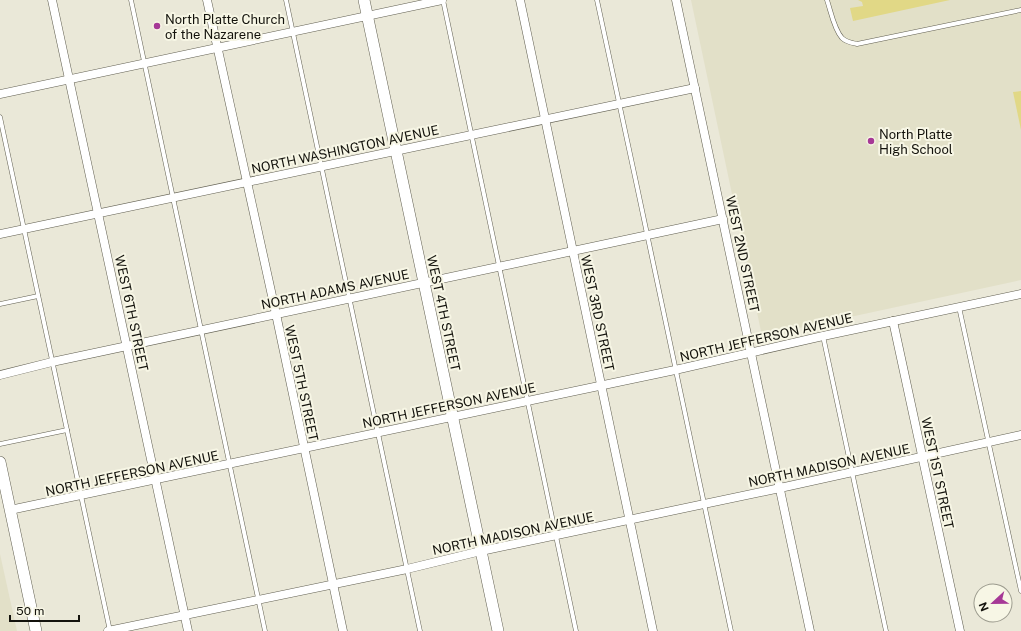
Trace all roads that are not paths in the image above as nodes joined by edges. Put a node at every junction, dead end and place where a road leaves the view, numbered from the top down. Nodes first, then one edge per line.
1 (52, 0) edge
2 (131, 0) edge
3 (207, 0) edge
4 (286, 0) edge
5 (364, 0) edge
6 (442, 0) edge
7 (520, 0) edge
8 (597, 0) edge
9 (676, 0) edge
10 (826, 0) edge
11 (1021, 10) edge
12 (367, 16) junction
13 (292, 32) junction
14 (217, 48) junction
15 (144, 63) junction
16 (69, 79) junction
17 (695, 88) junction
18 (0, 94) edge
19 (619, 103) junction
20 (0, 117) edge
21 (545, 119) junction
22 (471, 134) junction
23 (396, 150) junction
24 (321, 166) junction
25 (247, 181) junction
26 (173, 197) junction
27 (98, 213) junction
28 (723, 219) junction
29 (24, 229) junction
30 (0, 234) edge
31 (647, 235) junction
32 (573, 251) junction
33 (499, 267) junction
34 (423, 283) junction
35 (1021, 294) edge
36 (38, 296) junction
37 (349, 299) junction
38 (0, 304) edge
39 (959, 307) junction
40 (276, 314) junction
41 (892, 321) junction
42 (201, 330) junction
43 (823, 336) junction
44 (126, 346) junction
45 (752, 352) junction
46 (52, 362) junction
47 (675, 370) junction
48 (0, 375) edge
49 (602, 385) junction
50 (527, 401) junction
51 (452, 417) junction
52 (67, 430) junction
53 (378, 433) junction
54 (1021, 435) edge
55 (989, 442) junction
56 (0, 444) edge
57 (304, 449) junction
58 (922, 457) junction
59 (0, 462) edge
60 (230, 465) junction
61 (852, 472) junction
62 (155, 481) junction
63 (780, 488) junction
64 (81, 496) junction
65 (704, 504) junction
66 (10, 510) junction
67 (630, 520) junction
68 (555, 535) junction
69 (481, 551) junction
70 (407, 569) junction
71 (333, 585) junction
72 (1021, 591) edge
73 (258, 600) junction
74 (184, 615) junction
75 (36, 631) edge
76 (109, 631) edge
77 (188, 631) edge
78 (265, 631) edge
79 (342, 631) edge
80 (420, 631) edge
81 (498, 631) edge
82 (576, 631) edge
83 (653, 631) edge
84 (731, 631) edge
85 (810, 631) edge
86 (886, 631) edge
87 (960, 631) edge

1 - 16 street, WEST 6TH STREET
2 - 15 lane
3 - 14 street, WEST 5TH STREET
4 - 13 lane
5 - 12 main road, WEST 4TH STREET
6 - 12 street
6 - 22 lane
7 - 21 street, WEST 3RD STREET
8 - 19 lane
9 - 17 street, WEST 2ND STREET
10 - 11 lane
12 - 13 street
12 - 23 main road, WEST 4TH STREET
13 - 14 street
13 - 24 lane
14 - 15 street
14 - 25 street, WEST 5TH STREET
15 - 16 street
15 - 26 lane
16 - 18 street
16 - 27 street, WEST 6TH STREET
17 - 19 street, NORTH WASHINGTON AVENUE
17 - 28 street, WEST 2ND STREET
19 - 21 street, NORTH WASHINGTON AVENUE
19 - 31 lane
20 - 29 lane
21 - 22 street, NORTH WASHINGTON AVENUE
21 - 32 street, WEST 3RD STREET
22 - 23 street, NORTH WASHINGTON AVENUE
22 - 33 lane
23 - 24 street, NORTH WASHINGTON AVENUE
23 - 34 main road, WEST 4TH STREET
24 - 25 street, NORTH WASHINGTON AVENUE
24 - 37 lane
25 - 26 street, NORTH WASHINGTON AVENUE
25 - 40 street, WEST 5TH STREET
26 - 27 street, NORTH WASHINGTON AVENUE
26 - 42 lane
27 - 29 street, NORTH WASHINGTON AVENUE
27 - 44 street, WEST 6TH STREET
28 - 31 street, NORTH ADAMS AVENUE
28 - 45 street, WEST 2ND STREET
29 - 30 street, NORTH WASHINGTON AVENUE
29 - 36 lane
31 - 32 street, NORTH ADAMS AVENUE
31 - 47 lane
32 - 33 street, NORTH ADAMS AVENUE
32 - 49 street, WEST 3RD STREET
33 - 34 street, NORTH ADAMS AVENUE
33 - 50 lane
34 - 37 street, NORTH ADAMS AVENUE
34 - 51 main road, WEST 4TH STREET
35 - 39 street, NORTH JEFFERSON AVENUE
36 - 38 lane
36 - 46 lane
37 - 40 street, NORTH ADAMS AVENUE
37 - 53 lane
39 - 41 street, NORTH JEFFERSON AVENUE
39 - 55 lane
40 - 42 street, NORTH ADAMS AVENUE
40 - 57 street, WEST 5TH STREET
41 - 43 street, NORTH JEFFERSON AVENUE
41 - 58 street, WEST 1ST STREET
42 - 44 street, NORTH ADAMS AVENUE
42 - 60 lane
43 - 45 street, NORTH JEFFERSON AVENUE
43 - 61 lane
44 - 46 street, NORTH ADAMS AVENUE
44 - 62 street, WEST 6TH STREET
45 - 47 street, NORTH JEFFERSON AVENUE
45 - 63 street, WEST 2ND STREET
46 - 48 street, NORTH ADAMS AVENUE
46 - 52 lane
47 - 49 street, NORTH JEFFERSON AVENUE
47 - 65 lane
49 - 50 street, NORTH JEFFERSON AVENUE
49 - 67 street, WEST 3RD STREET
50 - 51 street, NORTH JEFFERSON AVENUE
50 - 68 lane
51 - 53 street, NORTH JEFFERSON AVENUE
51 - 69 main road, WEST 4TH STREET
52 - 56 lane
52 - 64 lane
53 - 57 street, NORTH JEFFERSON AVENUE
53 - 70 lane
54 - 55 street, NORTH MADISON AVENUE
55 - 58 street, NORTH MADISON AVENUE
55 - 72 lane
57 - 60 street, NORTH JEFFERSON AVENUE
57 - 71 street, WEST 5TH STREET
58 - 61 street, NORTH MADISON AVENUE
58 - 87 street, WEST 1ST STREET
59 - 66 main road
60 - 62 street, NORTH JEFFERSON AVENUE
60 - 73 lane
61 - 63 street, NORTH MADISON AVENUE
61 - 86 lane
62 - 64 street, NORTH JEFFERSON AVENUE
62 - 74 street, WEST 6TH STREET
63 - 65 street, NORTH MADISON AVENUE
63 - 85 street, WEST 2ND STREET
64 - 66 street, NORTH JEFFERSON AVENUE
64 - 76 lane
65 - 67 street, NORTH MADISON AVENUE
65 - 84 lane
66 - 75 main road
67 - 68 street, NORTH MADISON AVENUE
67 - 83 street, WEST 3RD STREET
68 - 69 street, NORTH MADISON AVENUE
68 - 82 lane
69 - 70 street, NORTH MADISON AVENUE
69 - 81 main road, WEST 4TH STREET
70 - 71 street, NORTH MADISON AVENUE
70 - 80 lane
71 - 73 street, NORTH MADISON AVENUE
71 - 79 street, WEST 5TH STREET
73 - 74 street, NORTH MADISON AVENUE
73 - 78 lane
74 - 76 street, NORTH MADISON AVENUE
74 - 77 street, WEST 6TH STREET

